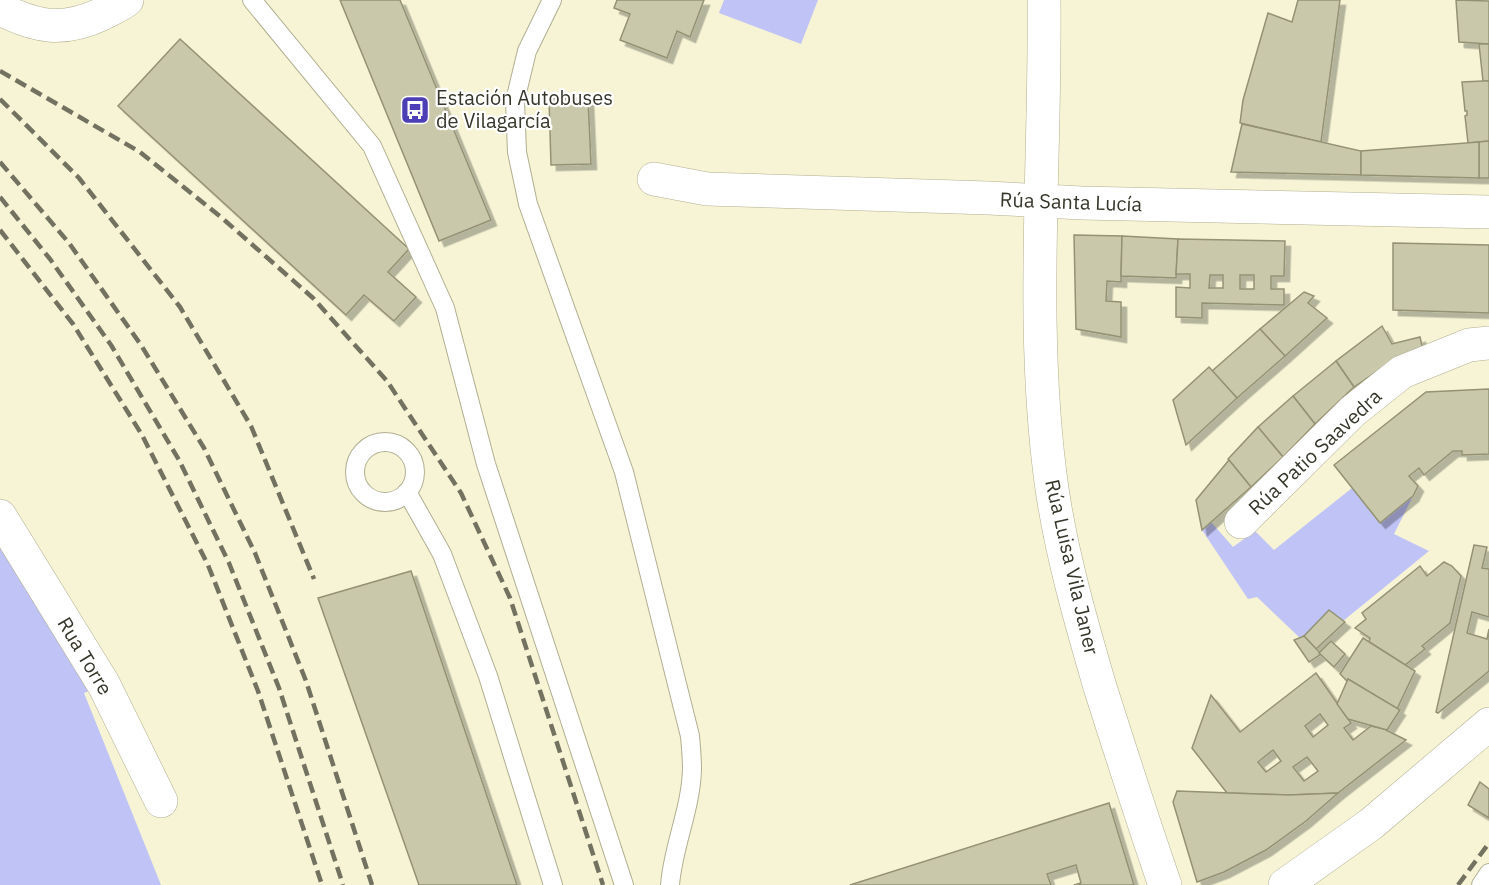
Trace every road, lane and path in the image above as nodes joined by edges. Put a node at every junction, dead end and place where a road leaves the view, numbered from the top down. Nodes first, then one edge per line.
1 (127, 0) edge
2 (252, 0) edge
3 (552, 0) edge
4 (1044, 0) edge
5 (0, 9) edge
6 (654, 178) dead end
7 (1040, 201) junction
8 (1489, 212) edge
9 (1489, 343) edge
10 (407, 492) dead end
11 (0, 516) edge
12 (1241, 522) dead end
13 (1489, 724) edge
14 (161, 801) dead end
15 (1489, 873) edge
16 (553, 885) edge
17 (624, 885) edge
18 (670, 885) edge
19 (1165, 885) edge
20 (1285, 885) edge
21 (1481, 885) edge

1 - 5 street
2 - 17 lane
3 - 18 lane
4 - 7 street, Rúa Luisa Vila Janer
6 - 7 street, Rúa Santa Lucía
7 - 8 street, Rúa Santa Lucía
7 - 19 street, Rúa Luisa Vila Janer
9 - 12 street, Rúa Patio Saavedra
10 - 16 lane
11 - 14 street, Rua Torre
13 - 20 street
15 - 21 lane

